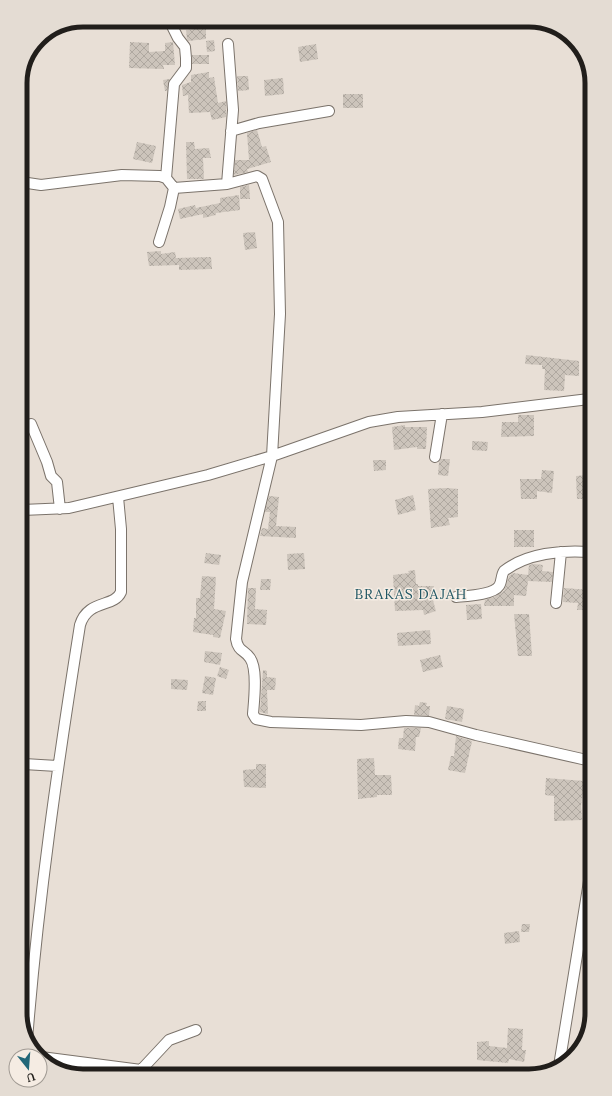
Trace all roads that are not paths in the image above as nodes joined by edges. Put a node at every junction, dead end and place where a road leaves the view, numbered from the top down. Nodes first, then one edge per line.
1 (172, 27) edge
2 (228, 44) dead end
3 (329, 111) dead end
4 (231, 131) junction
5 (166, 178) junction
6 (27, 183) edge
7 (227, 184) junction
8 (174, 188) junction
9 (159, 242) dead end
10 (585, 399) edge
11 (442, 414) junction
12 (30, 424) dead end
13 (272, 456) junction
14 (435, 457) dead end
15 (118, 497) junction
16 (60, 509) junction
17 (27, 510) edge
18 (560, 552) junction
19 (585, 552) edge
20 (456, 597) dead end
21 (556, 603) dead end
22 (585, 760) edge
23 (27, 764) edge
24 (57, 766) junction
25 (585, 906) edge
26 (28, 1025) edge
27 (196, 1030) dead end
28 (50, 1058) edge
29 (560, 1060) edge
30 (133, 1069) edge
31 (142, 1069) edge

1 - 5 street
2 - 4 street
3 - 4 street
4 - 7 street
5 - 6 street
5 - 8 street
7 - 8 street
7 - 13 street
8 - 9 street
10 - 11 street
11 - 13 street
11 - 14 street
12 - 16 street
13 - 15 street
13 - 22 street
15 - 16 street
15 - 24 street
16 - 17 street
18 - 19 street
18 - 20 street
18 - 21 street
23 - 24 street
24 - 26 street
25 - 29 street
27 - 31 street
28 - 30 street

